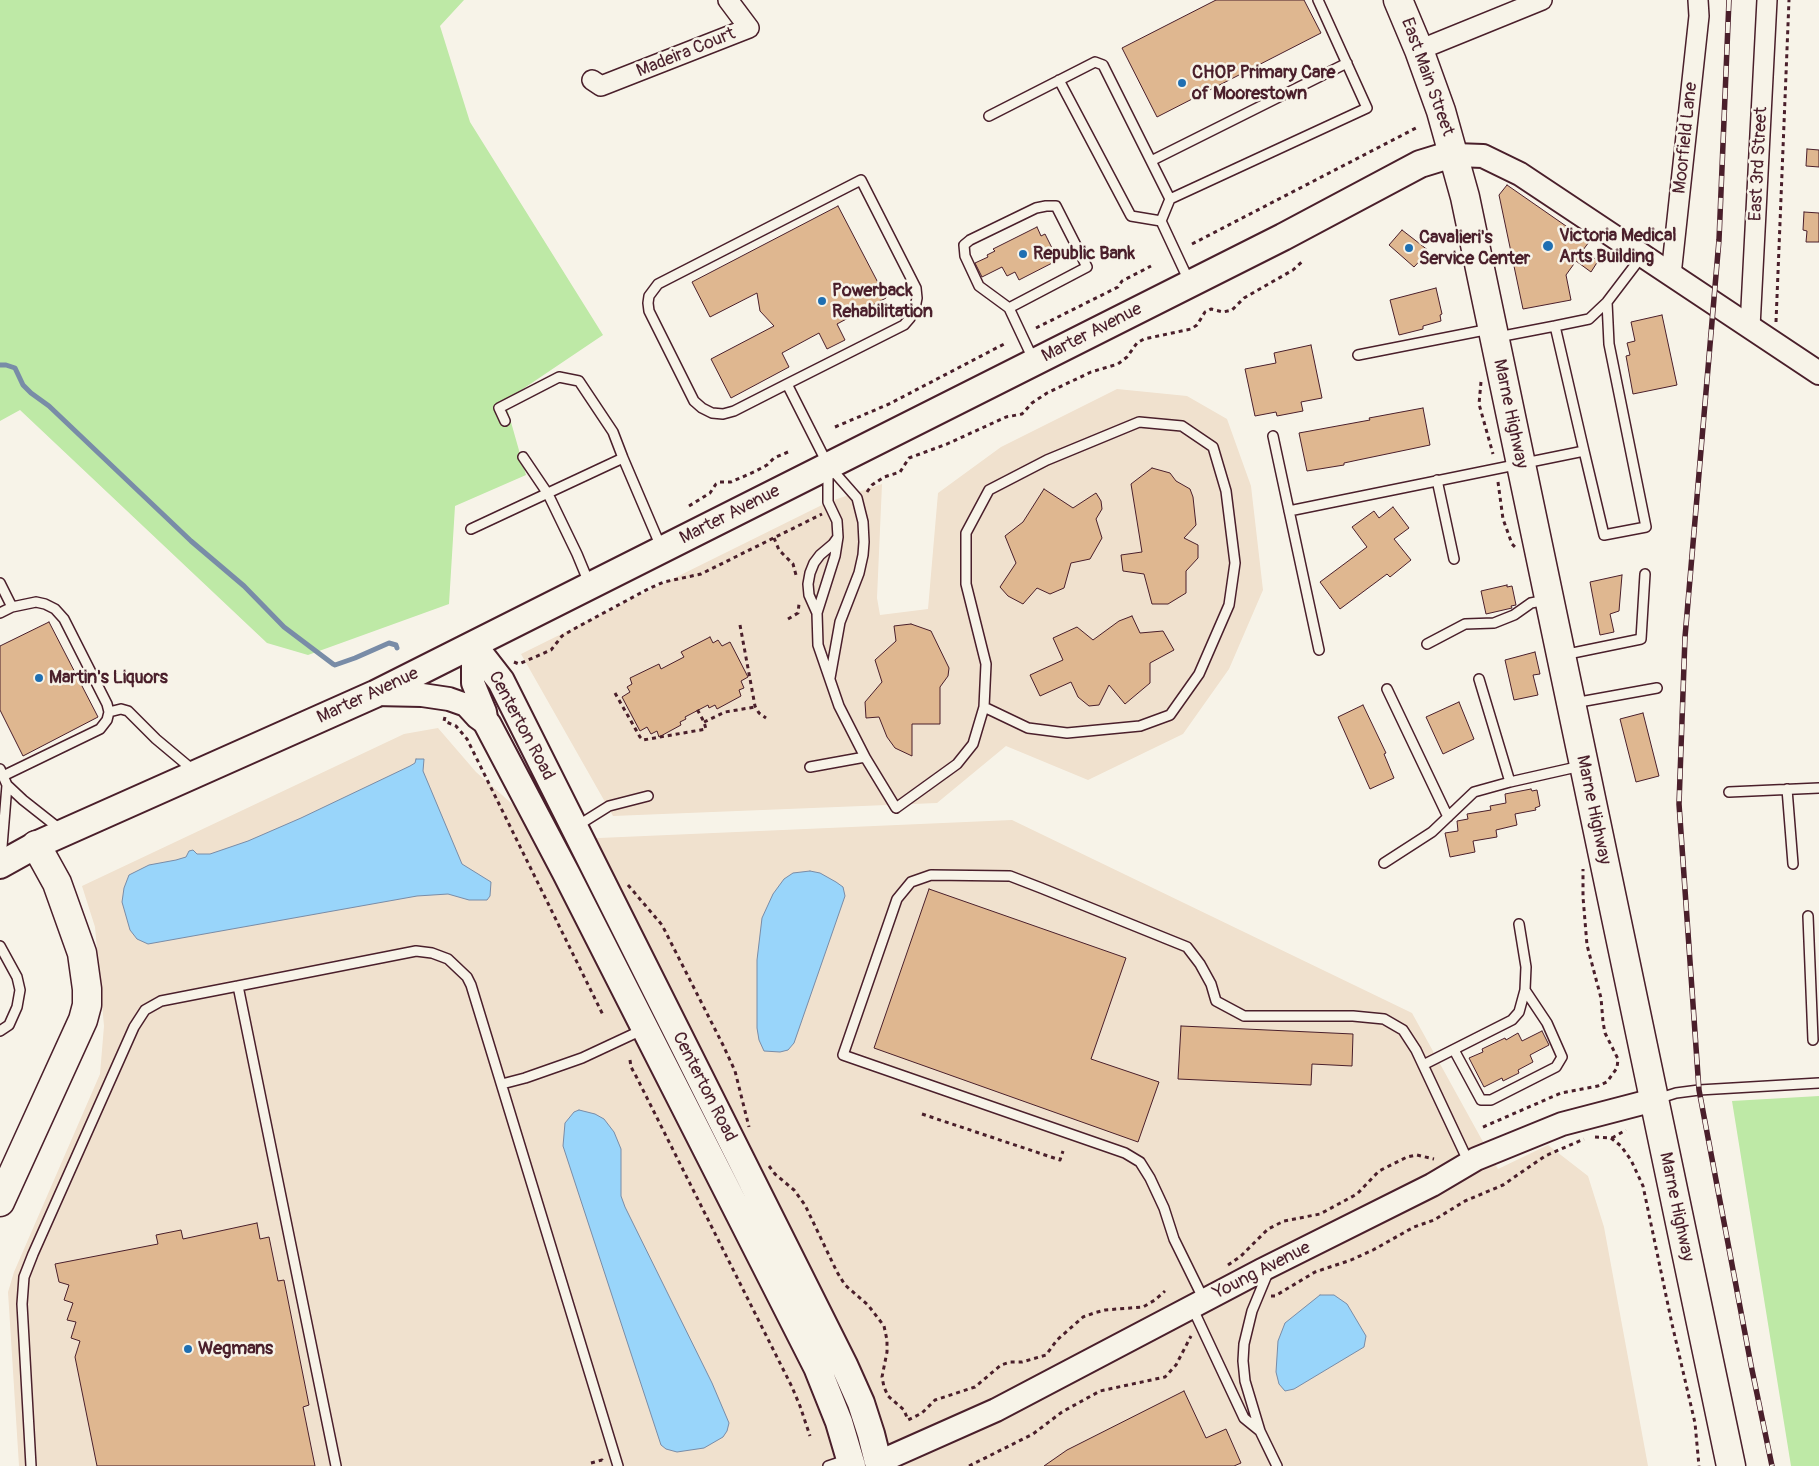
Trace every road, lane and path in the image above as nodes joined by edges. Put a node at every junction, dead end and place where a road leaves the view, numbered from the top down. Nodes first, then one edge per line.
1 (728, 0) edge
2 (1318, 0) edge
3 (1398, 0) edge
4 (1542, 0) edge
5 (1698, 0) edge
6 (1767, 0) edge
7 (1789, 0) edge
8 (1419, 50) junction
9 (1347, 63) junction
10 (592, 80) dead end
11 (1059, 80) junction
12 (989, 116) dead end
13 (1416, 128) dead end
14 (1455, 155) junction
15 (1151, 161) junction
16 (1170, 199) junction
17 (1161, 222) junction
18 (1192, 244) dead end
19 (1642, 256) junction
20 (1304, 260) dead end
21 (1151, 266) dead end
22 (1671, 275) junction
23 (1190, 284) junction
24 (1607, 302) junction
25 (1009, 308) junction
26 (1776, 323) dead end
27 (1555, 326) junction
28 (1750, 327) junction
29 (1036, 328) dead end
30 (1493, 333) junction
31 (1006, 344) dead end
32 (1358, 356) dead end
33 (1034, 362) junction
34 (1819, 373) edge
35 (1481, 381) dead end
36 (787, 384) junction
37 (505, 421) dead end
38 (836, 427) dead end
39 (1273, 436) dead end
40 (1584, 451) junction
41 (788, 452) dead end
42 (1493, 454) dead end
43 (523, 457) dead end
44 (623, 458) junction
45 (1521, 463) junction
46 (828, 465) junction
47 (1437, 480) junction
48 (1498, 482) dead end
49 (548, 494) junction
50 (865, 495) dead end
51 (689, 506) dead end
52 (1289, 511) junction
53 (824, 513) dead end
54 (471, 529) dead end
55 (838, 537) junction
56 (774, 538) junction
57 (662, 549) junction
58 (1518, 551) dead end
59 (1454, 559) dead end
60 (1645, 574) dead end
61 (796, 576) dead end
62 (0, 583) edge
63 (590, 586) junction
64 (798, 598) dead end
65 (1549, 600) junction
66 (12, 607) junction
67 (817, 613) junction
68 (0, 614) edge
69 (788, 619) dead end
70 (740, 625) dead end
71 (1427, 644) dead end
72 (473, 645) junction
73 (1319, 650) dead end
74 (1561, 656) junction
75 (514, 662) dead end
76 (830, 678) junction
77 (1479, 679) dead end
78 (1657, 688) dead end
79 (1386, 690) dead end
80 (615, 692) dead end
81 (375, 694) junction
82 (1571, 704) junction
83 (755, 707) junction
84 (984, 707) junction
85 (697, 709) dead end
86 (109, 712) junction
87 (446, 714) dead end
88 (766, 718) dead end
89 (704, 722) junction
90 (488, 725) junction
91 (865, 757) junction
92 (1584, 765) junction
93 (810, 767) dead end
94 (2, 772) edge
95 (197, 774) junction
96 (1510, 782) junction
97 (8, 785) junction
98 (1819, 788) edge
99 (1787, 790) junction
100 (1729, 792) dead end
101 (648, 796) dead end
102 (1448, 817) junction
103 (574, 827) junction
104 (65, 833) junction
105 (36, 846) junction
106 (1582, 860) dead end
107 (1384, 863) dead end
108 (1793, 864) dead end
109 (0, 865) edge
110 (624, 880) dead end
111 (1808, 916) dead end
112 (1519, 924) dead end
113 (0, 946) edge
114 (238, 986) junction
115 (1525, 990) junction
116 (603, 1015) dead end
117 (645, 1029) junction
118 (0, 1031) edge
119 (1813, 1040) dead end
120 (1454, 1050) junction
121 (630, 1060) dead end
122 (1423, 1065) junction
123 (1819, 1083) edge
124 (502, 1084) junction
125 (1654, 1100) junction
126 (922, 1114) dead end
127 (1483, 1126) dead end
128 (749, 1130) dead end
129 (1626, 1130) dead end
130 (1611, 1138) junction
131 (1063, 1150) dead end
132 (1434, 1159) dead end
133 (766, 1162) dead end
134 (1469, 1163) junction
135 (0, 1202) edge
136 (1271, 1266) junction
137 (1226, 1268) dead end
138 (1165, 1291) dead end
139 (1271, 1296) dead end
140 (1198, 1304) junction
141 (1191, 1336) dead end
142 (1260, 1431) junction
143 (810, 1436) dead end
144 (591, 1463) dead end
145 (861, 1463) edge
146 (31, 1466) edge
147 (336, 1466) edge
148 (604, 1466) edge
149 (618, 1466) edge
150 (969, 1466) edge
151 (1277, 1466) edge
152 (1699, 1466) edge
153 (1731, 1466) edge

1 - 10 street, Madeira Court
2 - 9 lane
3 - 8 main road, East Main Street
4 - 8 street
5 - 22 street, Moorfield Lane
6 - 28 street, East 3rd Street
7 - 26 path
8 - 14 main road, East Main Street
9 - 15 lane
9 - 16 lane
11 - 12 lane
11 - 15 lane
11 - 17 lane
13 - 18 path
14 - 19 street
14 - 23 main road, Marter Avenue
14 - 30 main road, Marne Highway
15 - 16 lane
16 - 17 lane
17 - 23 lane
19 - 22 street
19 - 24 lane
20 - 50 path
21 - 29 path
22 - 28 street
23 - 33 main road, Marter Avenue
24 - 27 lane
24 - 40 lane
25 - 25 lane
25 - 33 lane
27 - 30 lane
27 - 40 lane
28 - 34 street
30 - 32 lane
30 - 45 main road, Marne Highway
31 - 38 path
33 - 46 main road, Marter Avenue
35 - 42 path
36 - 36 lane
36 - 46 lane
37 - 44 lane
39 - 52 lane
40 - 45 lane
41 - 51 path
43 - 49 lane
44 - 49 lane
44 - 57 lane
45 - 47 lane
45 - 65 main road, Marne Highway
46 - 55 lane
46 - 57 main road, Marter Avenue
46 - 76 lane
47 - 52 lane
47 - 59 lane
48 - 58 path
49 - 54 lane
49 - 63 lane
52 - 73 lane
53 - 56 path
55 - 67 lane
55 - 67 lane
56 - 61 path
56 - 75 path
57 - 63 main road, Marter Avenue
60 - 74 lane
62 - 66 lane
63 - 72 main road, Marter Avenue
64 - 69 path
65 - 71 lane
65 - 74 main road, Marne Highway
66 - 68 lane
66 - 86 lane
67 - 76 lane
70 - 83 path
72 - 81 main road, Marter Avenue
72 - 90 street, Centerton Road
72 - 103 main road, Centerton Road
74 - 82 main road, Marne Highway
76 - 91 lane
77 - 96 lane
78 - 82 lane
79 - 102 lane
80 - 89 path
81 - 90 street
81 - 95 main road, Marter Avenue
82 - 92 main road, Marne Highway
83 - 88 path
83 - 89 path
84 - 84 lane
84 - 91 lane
85 - 89 path
86 - 94 lane
86 - 95 lane
87 - 116 path
90 - 117 main road, Centerton Road
91 - 93 lane
92 - 96 lane
92 - 125 main road, Marne Highway
94 - 97 lane
95 - 104 main road, Marter Avenue
96 - 102 lane
97 - 104 lane
97 - 109 lane
98 - 99 lane
99 - 100 lane
99 - 108 lane
101 - 103 lane
102 - 107 lane
103 - 145 main road, Centerton Road
104 - 105 main road, Marter Avenue
105 - 109 main road, Marter Avenue
105 - 135 main road
106 - 127 path
110 - 128 path
111 - 119 lane
112 - 115 lane
113 - 118 lane
114 - 124 lane
114 - 146 lane
114 - 147 lane
115 - 120 lane
115 - 120 lane
117 - 124 lane
117 - 145 main road, Centerton Road
120 - 122 lane
121 - 143 path
122 - 134 lane
122 - 140 lane
123 - 125 lane
124 - 149 lane
125 - 134 street, Young Avenue
125 - 153 main road, Marne Highway
126 - 131 path
129 - 130 path
130 - 139 path
130 - 152 path
132 - 137 path
133 - 138 path
134 - 136 street, Young Avenue
136 - 140 street, Young Avenue
136 - 142 lane
140 - 142 lane
140 - 145 street, Young Avenue
141 - 150 path
142 - 151 lane
144 - 148 path

